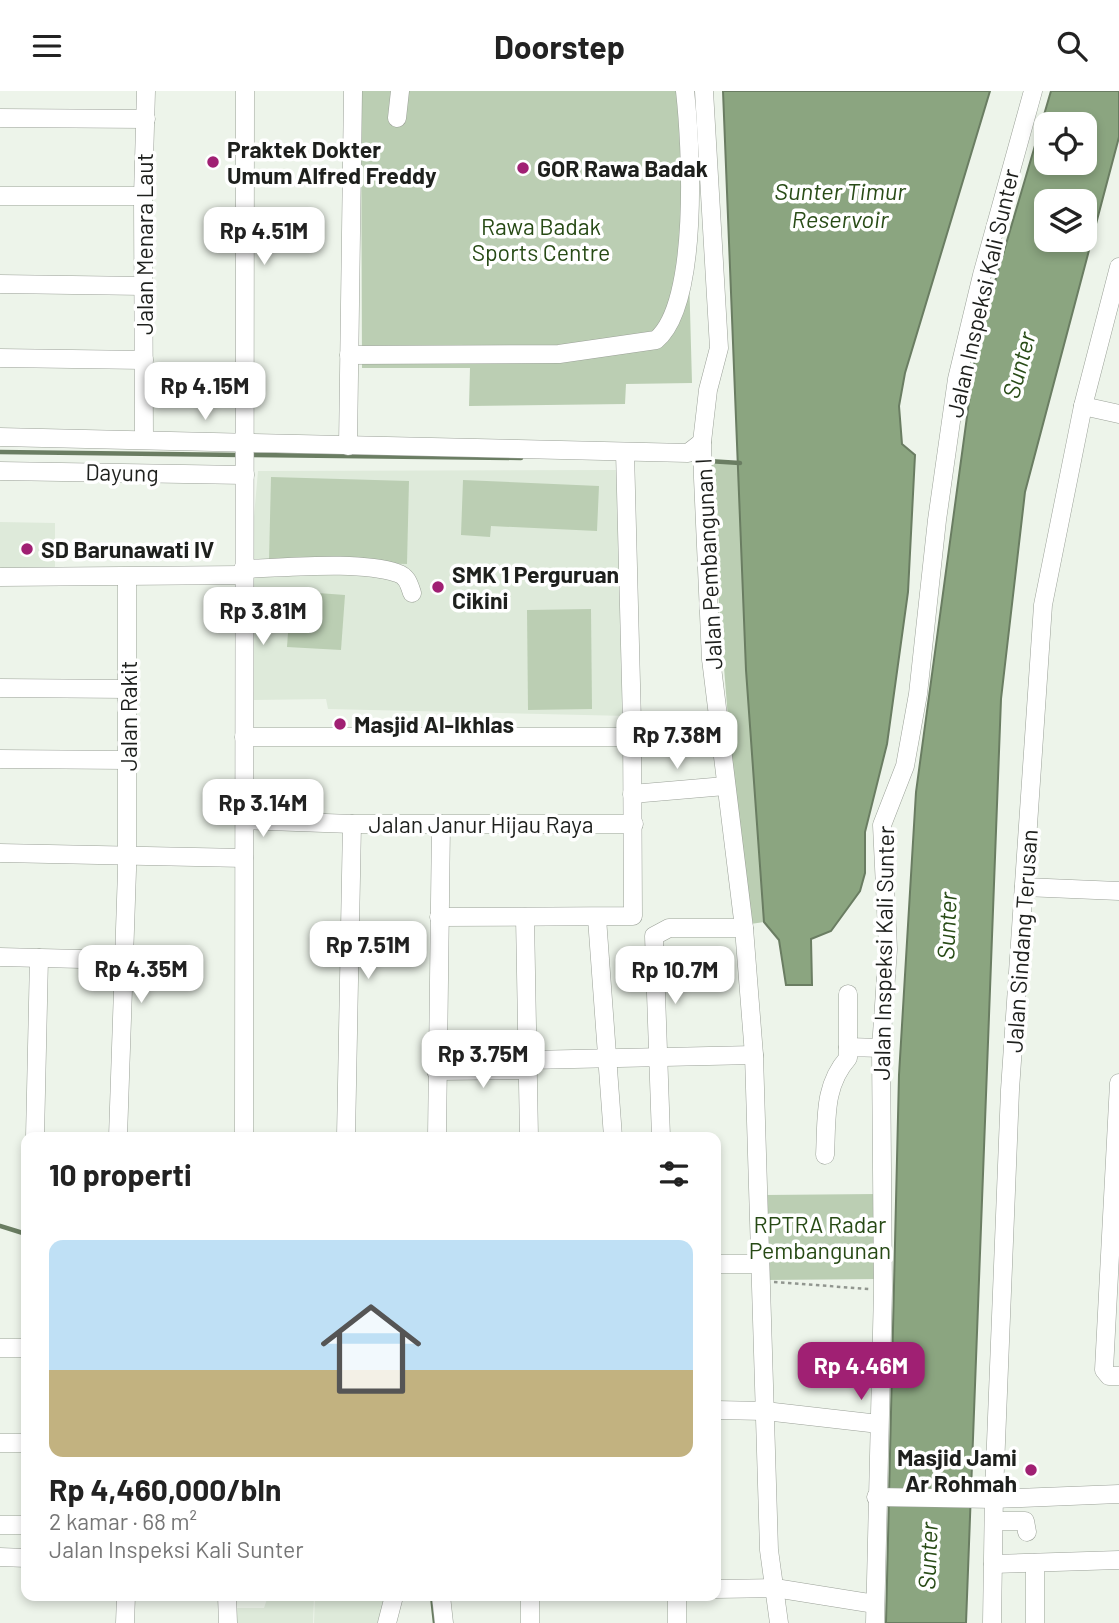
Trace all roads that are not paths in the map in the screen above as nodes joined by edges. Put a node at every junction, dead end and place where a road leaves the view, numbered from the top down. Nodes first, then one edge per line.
1 (146, 91) edge
2 (245, 91) edge
3 (353, 91) edge
4 (400, 91) edge
5 (685, 91) edge
6 (704, 91) edge
7 (1033, 91) edge
8 (0, 118) edge
9 (397, 118) dead end
10 (146, 119) junction
11 (0, 196) edge
12 (143, 196) junction
13 (1119, 267) edge
14 (0, 285) edge
15 (144, 286) junction
16 (349, 355) junction
17 (0, 358) edge
18 (144, 360) junction
19 (1083, 405) junction
20 (1119, 414) edge
21 (0, 437) edge
22 (145, 439) junction
23 (245, 443) junction
24 (348, 446) junction
25 (702, 447) junction
26 (625, 457) junction
27 (0, 471) edge
28 (245, 473) junction
29 (243, 572) junction
30 (0, 576) edge
31 (127, 577) junction
32 (412, 593) dead end
33 (0, 688) edge
34 (129, 689) junction
35 (244, 737) junction
36 (632, 737) junction
37 (0, 759) edge
38 (127, 760) junction
39 (725, 786) junction
40 (632, 794) junction
41 (244, 820) junction
42 (352, 824) junction
43 (441, 824) junction
44 (634, 824) junction
45 (0, 853) edge
46 (244, 858) junction
47 (127, 863) junction
48 (1024, 887) junction
49 (1119, 891) edge
50 (439, 917) junction
51 (525, 917) junction
52 (597, 918) junction
53 (744, 928) junction
54 (0, 957) edge
55 (39, 958) junction
56 (122, 960) junction
57 (848, 995) dead end
58 (848, 1047) junction
59 (881, 1048) junction
60 (754, 1055) junction
61 (609, 1057) junction
62 (659, 1058) junction
63 (529, 1065) junction
64 (436, 1071) junction
65 (1119, 1083) edge
66 (35, 1132) edge
67 (118, 1132) edge
68 (244, 1132) edge
69 (346, 1132) edge
70 (437, 1132) edge
71 (528, 1132) edge
72 (613, 1132) edge
73 (661, 1132) edge
74 (825, 1155) dead end
75 (1117, 1179) edge
76 (721, 1265) edge
77 (760, 1273) junction
78 (1113, 1284) edge
79 (0, 1348) edge
80 (21, 1348) edge
81 (1115, 1376) edge
82 (721, 1410) edge
83 (765, 1411) junction
84 (879, 1424) junction
85 (0, 1443) edge
86 (21, 1443) edge
87 (1119, 1494) edge
88 (881, 1497) junction
89 (986, 1499) junction
90 (994, 1521) junction
91 (0, 1525) edge
92 (21, 1525) edge
93 (1027, 1532) dead end
94 (0, 1557) edge
95 (21, 1558) edge
96 (1119, 1560) edge
97 (1035, 1563) junction
98 (993, 1564) junction
99 (721, 1588) edge
100 (775, 1588) junction
101 (126, 1601) edge
102 (227, 1601) edge
103 (393, 1601) edge
104 (442, 1601) edge
105 (530, 1601) edge
106 (677, 1601) edge
107 (876, 1604) junction
108 (125, 1623) edge
109 (228, 1623) edge
110 (387, 1623) edge
111 (444, 1623) edge
112 (530, 1623) edge
113 (677, 1623) edge
114 (779, 1623) edge
115 (875, 1623) edge
116 (992, 1623) edge
117 (1035, 1623) edge

1 - 10 street, Jalan Menara Laut
2 - 23 street
3 - 16 street
4 - 9 street
5 - 16 street
6 - 25 street, Jalan Pembangunan I
7 - 59 street, Jalan Inspeksi Kali Sunter
8 - 10 street
10 - 12 street, Jalan Menara Laut
11 - 12 street
12 - 15 street, Jalan Menara Laut
13 - 19 street, Jalan Sindang Terusan
14 - 15 street
15 - 18 street, Jalan Menara Laut
16 - 24 street
17 - 18 street
18 - 22 street, Jalan Menara Laut
19 - 20 street
19 - 48 street, Jalan Sindang Terusan
21 - 22 street
22 - 23 street
23 - 24 street
23 - 28 street
24 - 26 street
25 - 26 street
25 - 39 street, Jalan Pembangunan I
26 - 36 street
27 - 28 street, Dayung
28 - 29 street
29 - 31 street
29 - 32 street
29 - 35 street
30 - 31 street
31 - 34 street, Jalan Rakit
33 - 34 street
34 - 38 street, Jalan Rakit
35 - 36 street
35 - 41 street
36 - 40 street
37 - 38 street
38 - 47 street, Jalan Rakit
39 - 40 street
39 - 53 street, Jalan Pembangunan I
40 - 44 street
41 - 42 street, Jalan Janur Hijau Raya
41 - 46 street
42 - 43 street, Jalan Janur Hijau Raya
42 - 69 street
43 - 44 street, Jalan Janur Hijau Raya
43 - 50 street
44 - 52 street
45 - 47 street
46 - 47 street
46 - 68 street
47 - 56 street, Jalan Rakit
48 - 49 street
48 - 89 street, Jalan Sindang Terusan
50 - 51 street
50 - 64 street
51 - 52 street
51 - 63 street
52 - 61 street
53 - 60 street, Jalan Pembangunan I
53 - 62 street
54 - 55 street
55 - 56 street
55 - 66 street
56 - 67 street, Jalan Rakit
57 - 58 street
58 - 59 street
58 - 74 street
59 - 84 street, Jalan Inspeksi Kali Sunter
60 - 62 street
60 - 77 street, Jalan Pembangunan I
61 - 62 street
61 - 63 street
61 - 72 street
62 - 73 street
63 - 64 street
63 - 71 street
64 - 70 street
65 - 75 street
75 - 78 street
76 - 77 street
77 - 83 street, Jalan Pembangunan I
78 - 81 street
79 - 80 street
82 - 83 street
83 - 84 street
83 - 100 street, Jalan Pembangunan I
84 - 88 street, Jalan Inspeksi Kali Sunter
85 - 86 street
87 - 89 street
88 - 89 street
88 - 107 street, Jalan Inspeksi Kali Sunter
89 - 90 street, Jalan Sindang Terusan
90 - 93 street
90 - 98 street, Jalan Sindang Terusan
91 - 92 street
94 - 95 street
96 - 97 street
97 - 98 street
97 - 117 street
98 - 116 street, Jalan Sindang Terusan
99 - 100 street
100 - 107 street
100 - 114 street, Jalan Pembangunan I
101 - 108 street
102 - 109 street
103 - 110 street
104 - 111 street
105 - 112 street
106 - 113 street
107 - 115 street, Jalan Inspeksi Kali Sunter

